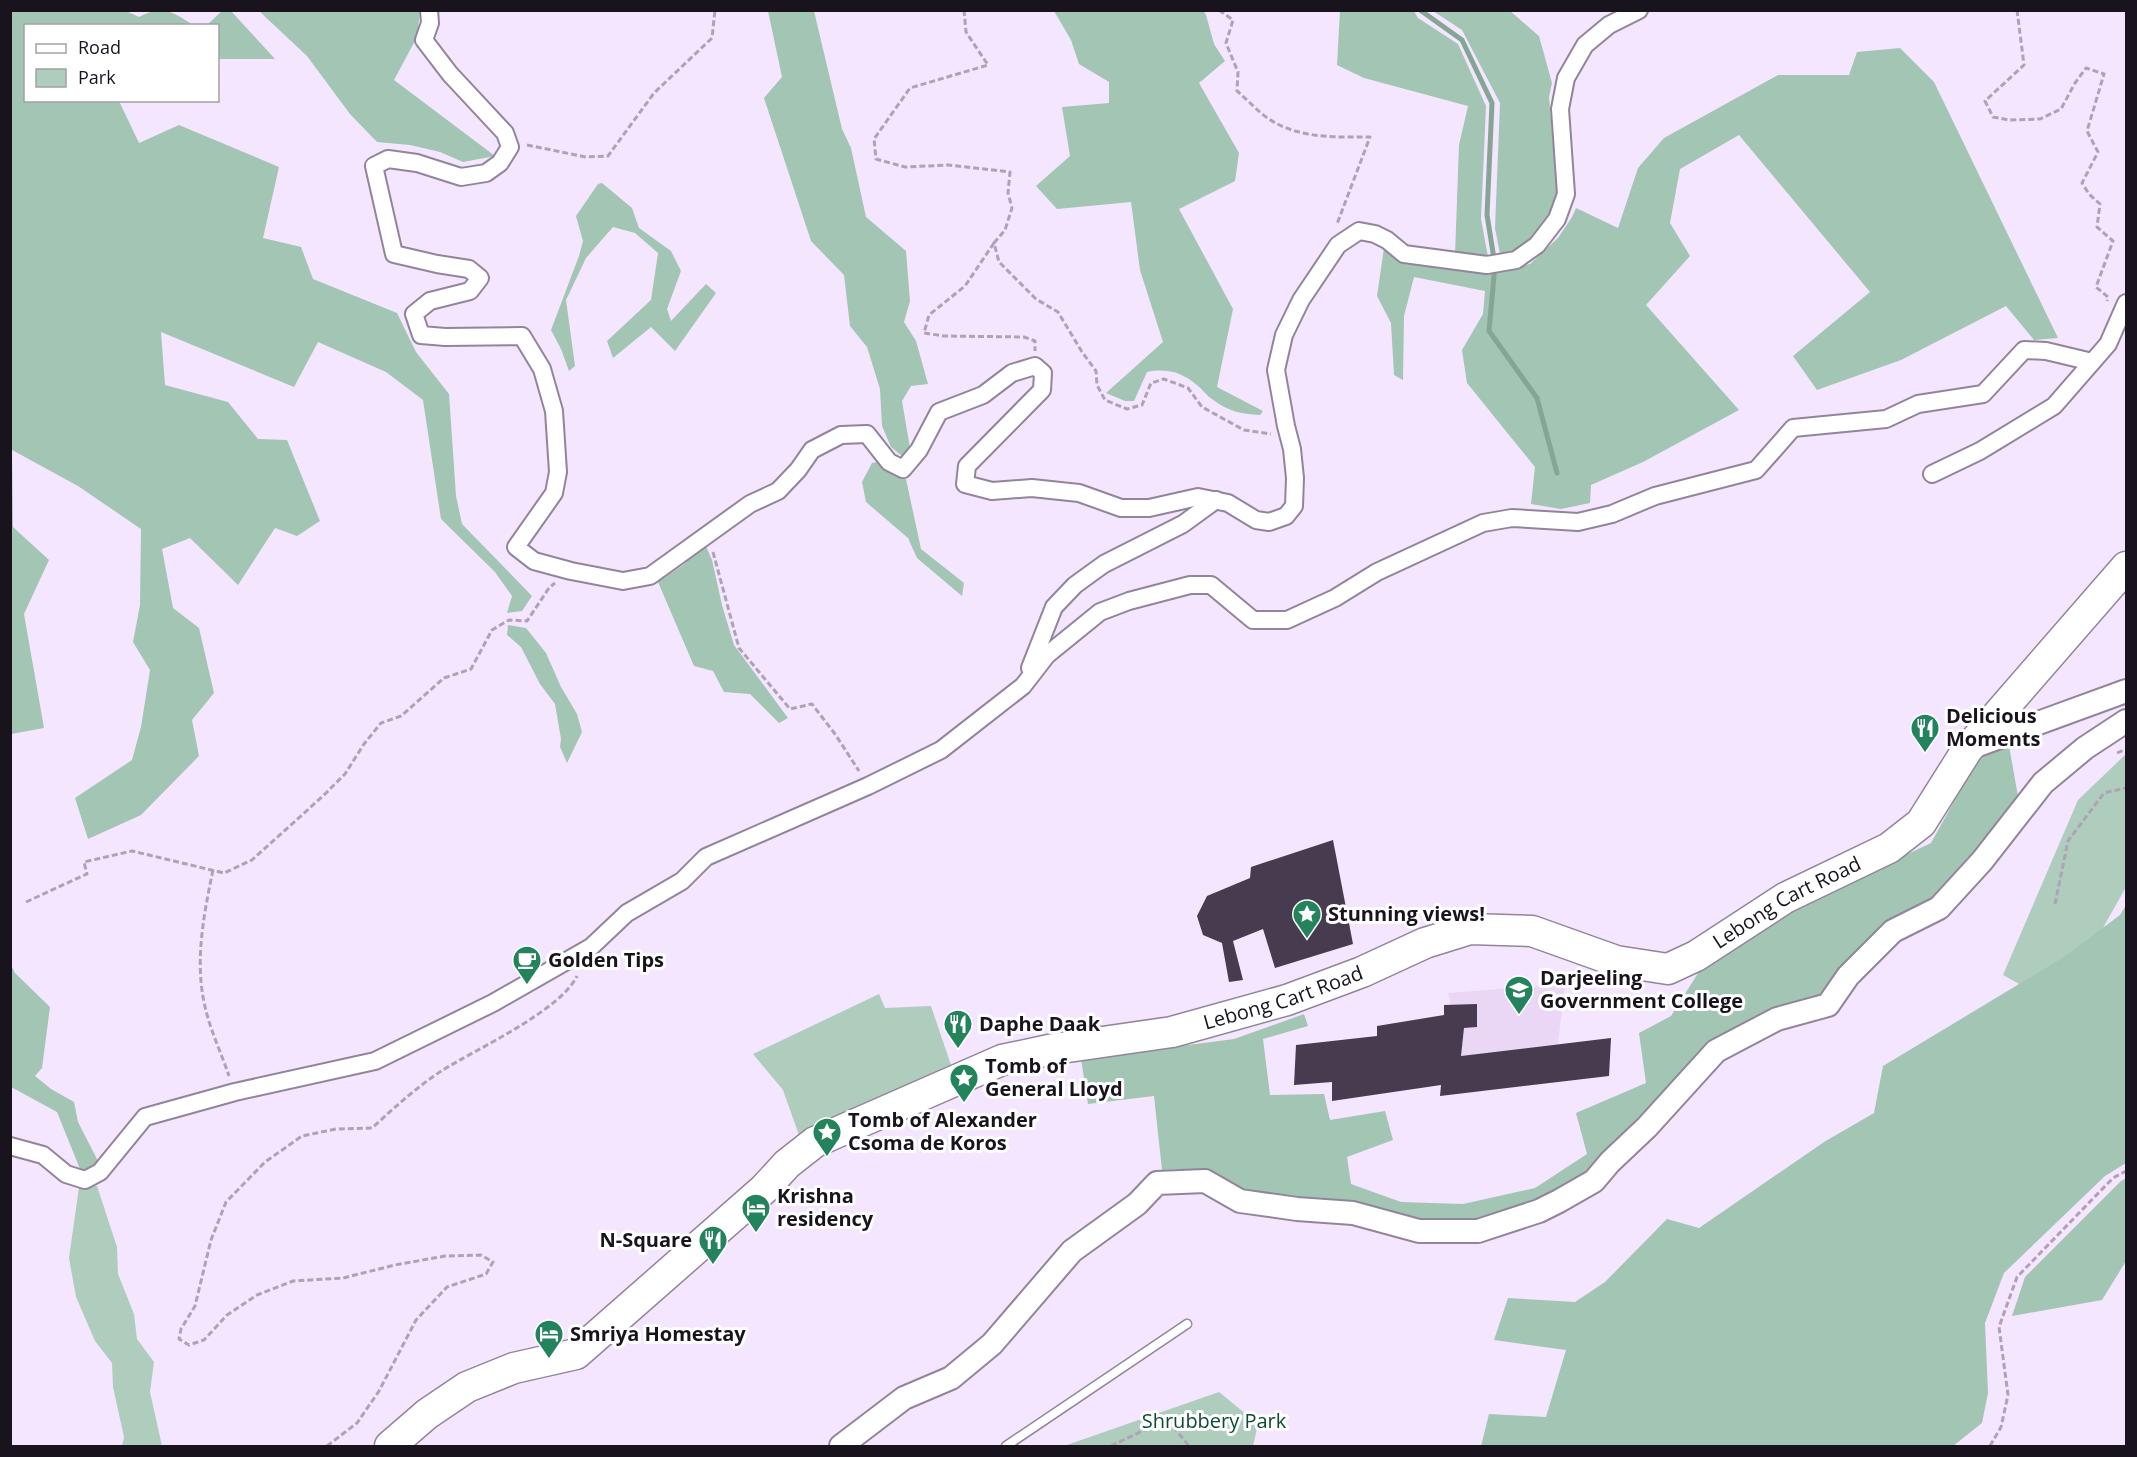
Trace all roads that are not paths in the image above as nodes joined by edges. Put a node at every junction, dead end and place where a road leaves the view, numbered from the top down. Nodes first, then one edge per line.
1 (429, 10) edge
2 (1639, 10) edge
3 (2127, 303) edge
4 (2092, 362) junction
5 (1932, 474) dead end
6 (1216, 500) junction
7 (2127, 567) edge
8 (1023, 686) junction
9 (2127, 691) edge
10 (2127, 721) edge
11 (1967, 750) junction
12 (10, 1146) edge
13 (1186, 1323) dead end
14 (390, 1446) edge
15 (841, 1446) edge
16 (1006, 1446) edge

1 - 6 street
2 - 6 street
3 - 4 street
4 - 5 street
4 - 8 street
6 - 8 street
7 - 11 highway, Lebong Cart Road
8 - 12 street
9 - 11 main road
10 - 15 main road
11 - 14 highway, Lebong Cart Road
13 - 16 lane

